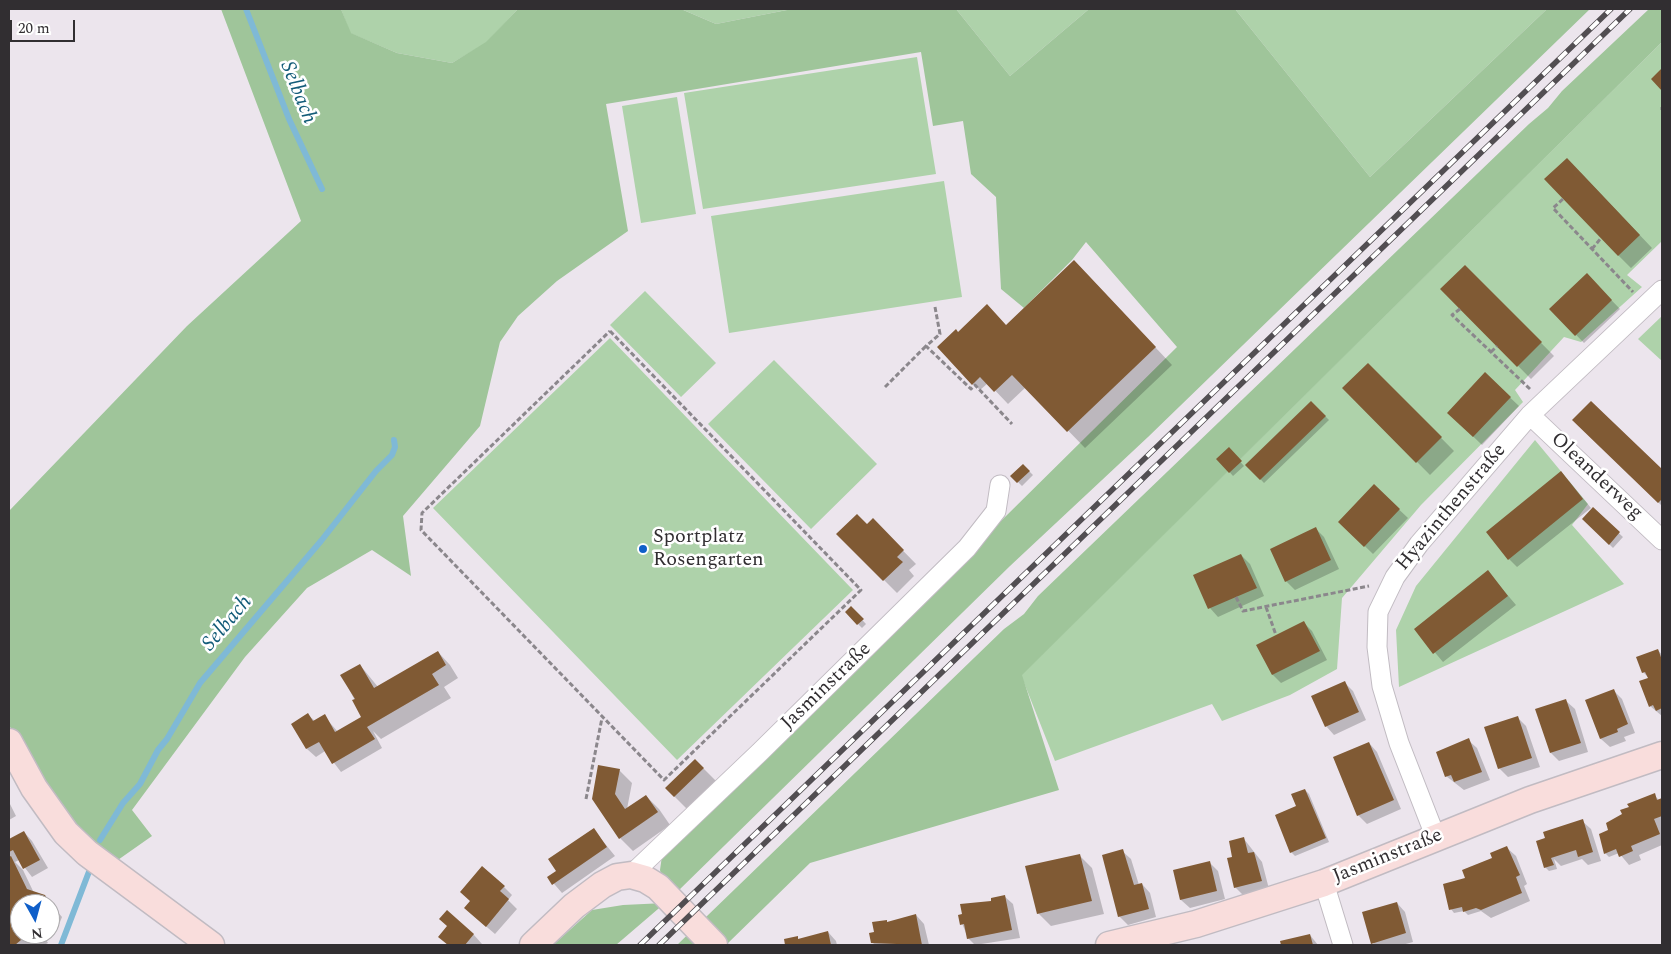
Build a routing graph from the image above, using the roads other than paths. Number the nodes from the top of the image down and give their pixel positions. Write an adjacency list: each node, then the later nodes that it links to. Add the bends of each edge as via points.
1 (1662, 290): 2 (street, Hyazinthenstraße)
2 (1537, 409): 4 (street, Oleanderweg); 7 (street, Hyazinthenstraße, via 1419,544 1393,581 1378,612 1377,647 1382,686 1399,743)
3 (1000, 485): 8 (street, Jasminstraße, via 996,511 967,548)
4 (1662, 540)
5 (9, 742): 10 (street, via 34,788 66,833 87,853)
6 (1662, 755): 7 (street, Jasminstraße, via 1530,800)
7 (1436, 838): 9 (street, Jasminstraße)
8 (631, 875): 11 (street, Jasminstraße, via 617,877 602,885); 12 (street, via 658,888)
9 (1324, 883): 13 (street, Jasminstraße, via 1196,924); 14 (street)
10 (211, 945)
11 (532, 945)
12 (714, 945)
13 (1108, 945)
14 (1343, 945)

